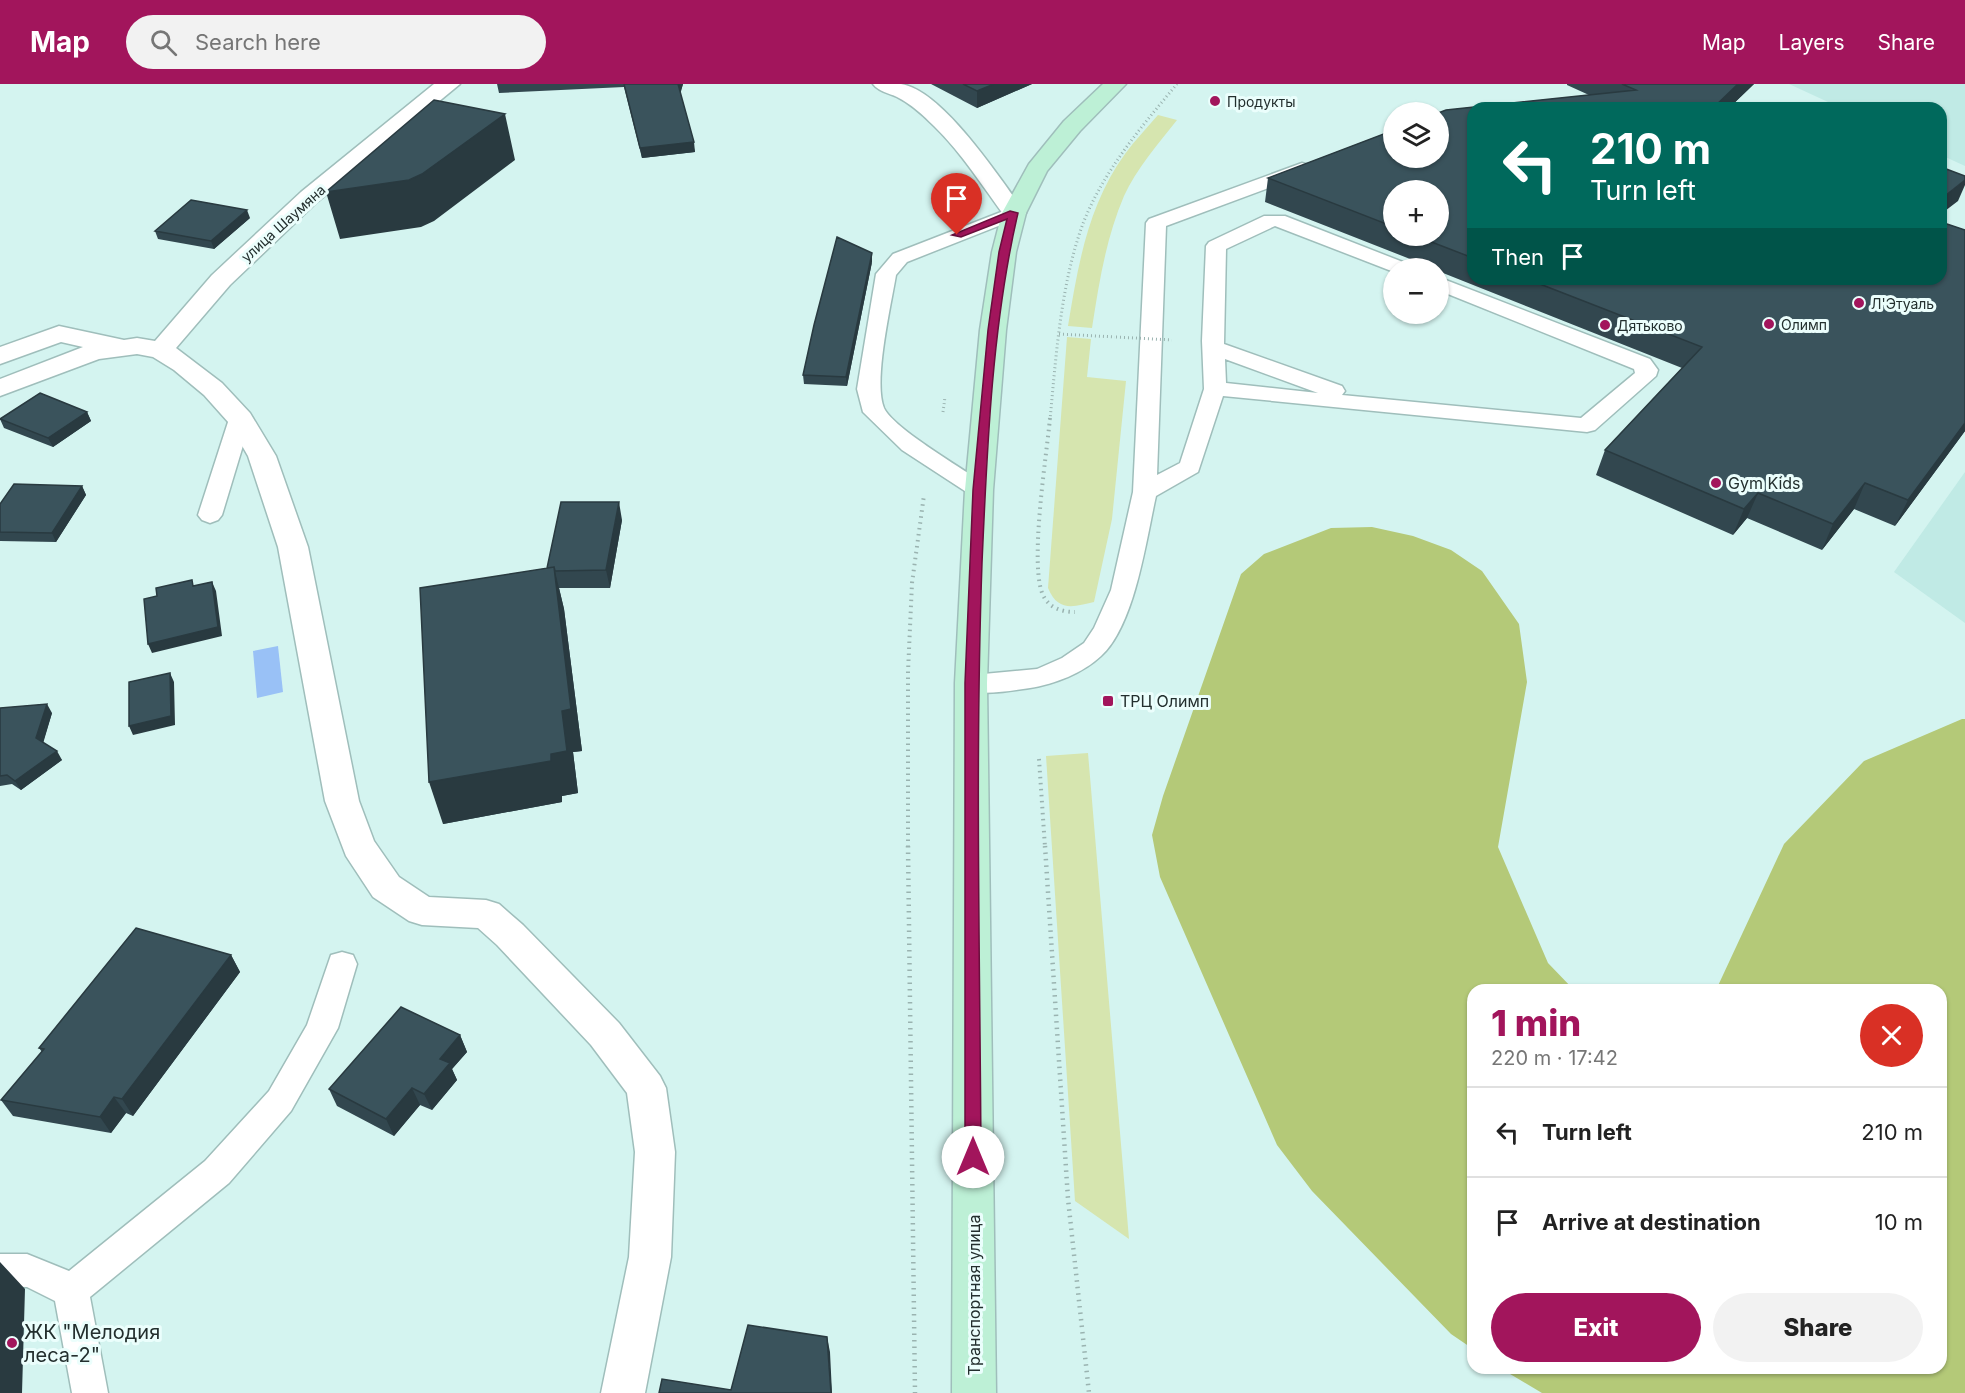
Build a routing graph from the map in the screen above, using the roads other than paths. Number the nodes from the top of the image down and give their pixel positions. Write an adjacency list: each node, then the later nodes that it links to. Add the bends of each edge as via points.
1 (449, 84): 10 (street, улица Шаумяна, via 309,197 221,280)
2 (884, 84): 5 (street, via 922,102 944,123)
3 (1115, 84): 5 (main road, Транспортная улица, via 1072,126 1037,169)
4 (1315, 165): 17 (lane, via 1156,224)
5 (1014, 213): 16 (main road, Транспортная улица, via 993,330); 16 (lane, via 900,258 886,274 868,389 874,412 910,445)
6 (1383, 261): 9 (lane, via 1271,220 1216,246)
7 (1449, 287): 14 (lane, via 1642,364 1647,370 1645,376 1587,424 1562,425)
8 (120, 347): 10 (street); 11 (street, via 59,334); 12 (street, via 74,359)
9 (1214, 348): 13 (lane); 14 (lane)
10 (161, 350): 15 (street, via 213,389)
11 (0, 356)
12 (0, 388)
13 (1215, 389): 14 (lane); 17 (lane, via 1190,468)
14 (1375, 406)
15 (240, 419): 18 (lane); 24 (street, via 262,456 293,547 342,801 358,846 386,887 422,911 486,914 605,1034 646,1088 655,1152 650,1257)
16 (979, 490): 19 (main road, Транспортная улица)
17 (1145, 492): 19 (lane, via 1123,590 1106,631 1093,650 1042,677)
18 (210, 515)
19 (971, 683): 25 (main road, Транспортная улица)
20 (342, 964): 22 (lane, via 322,1028 280,1101 217,1172)
21 (0, 1270): 22 (lane, via 45,1275)
22 (71, 1291): 23 (lane)
23 (90, 1393)
24 (623, 1393)
25 (974, 1393)

